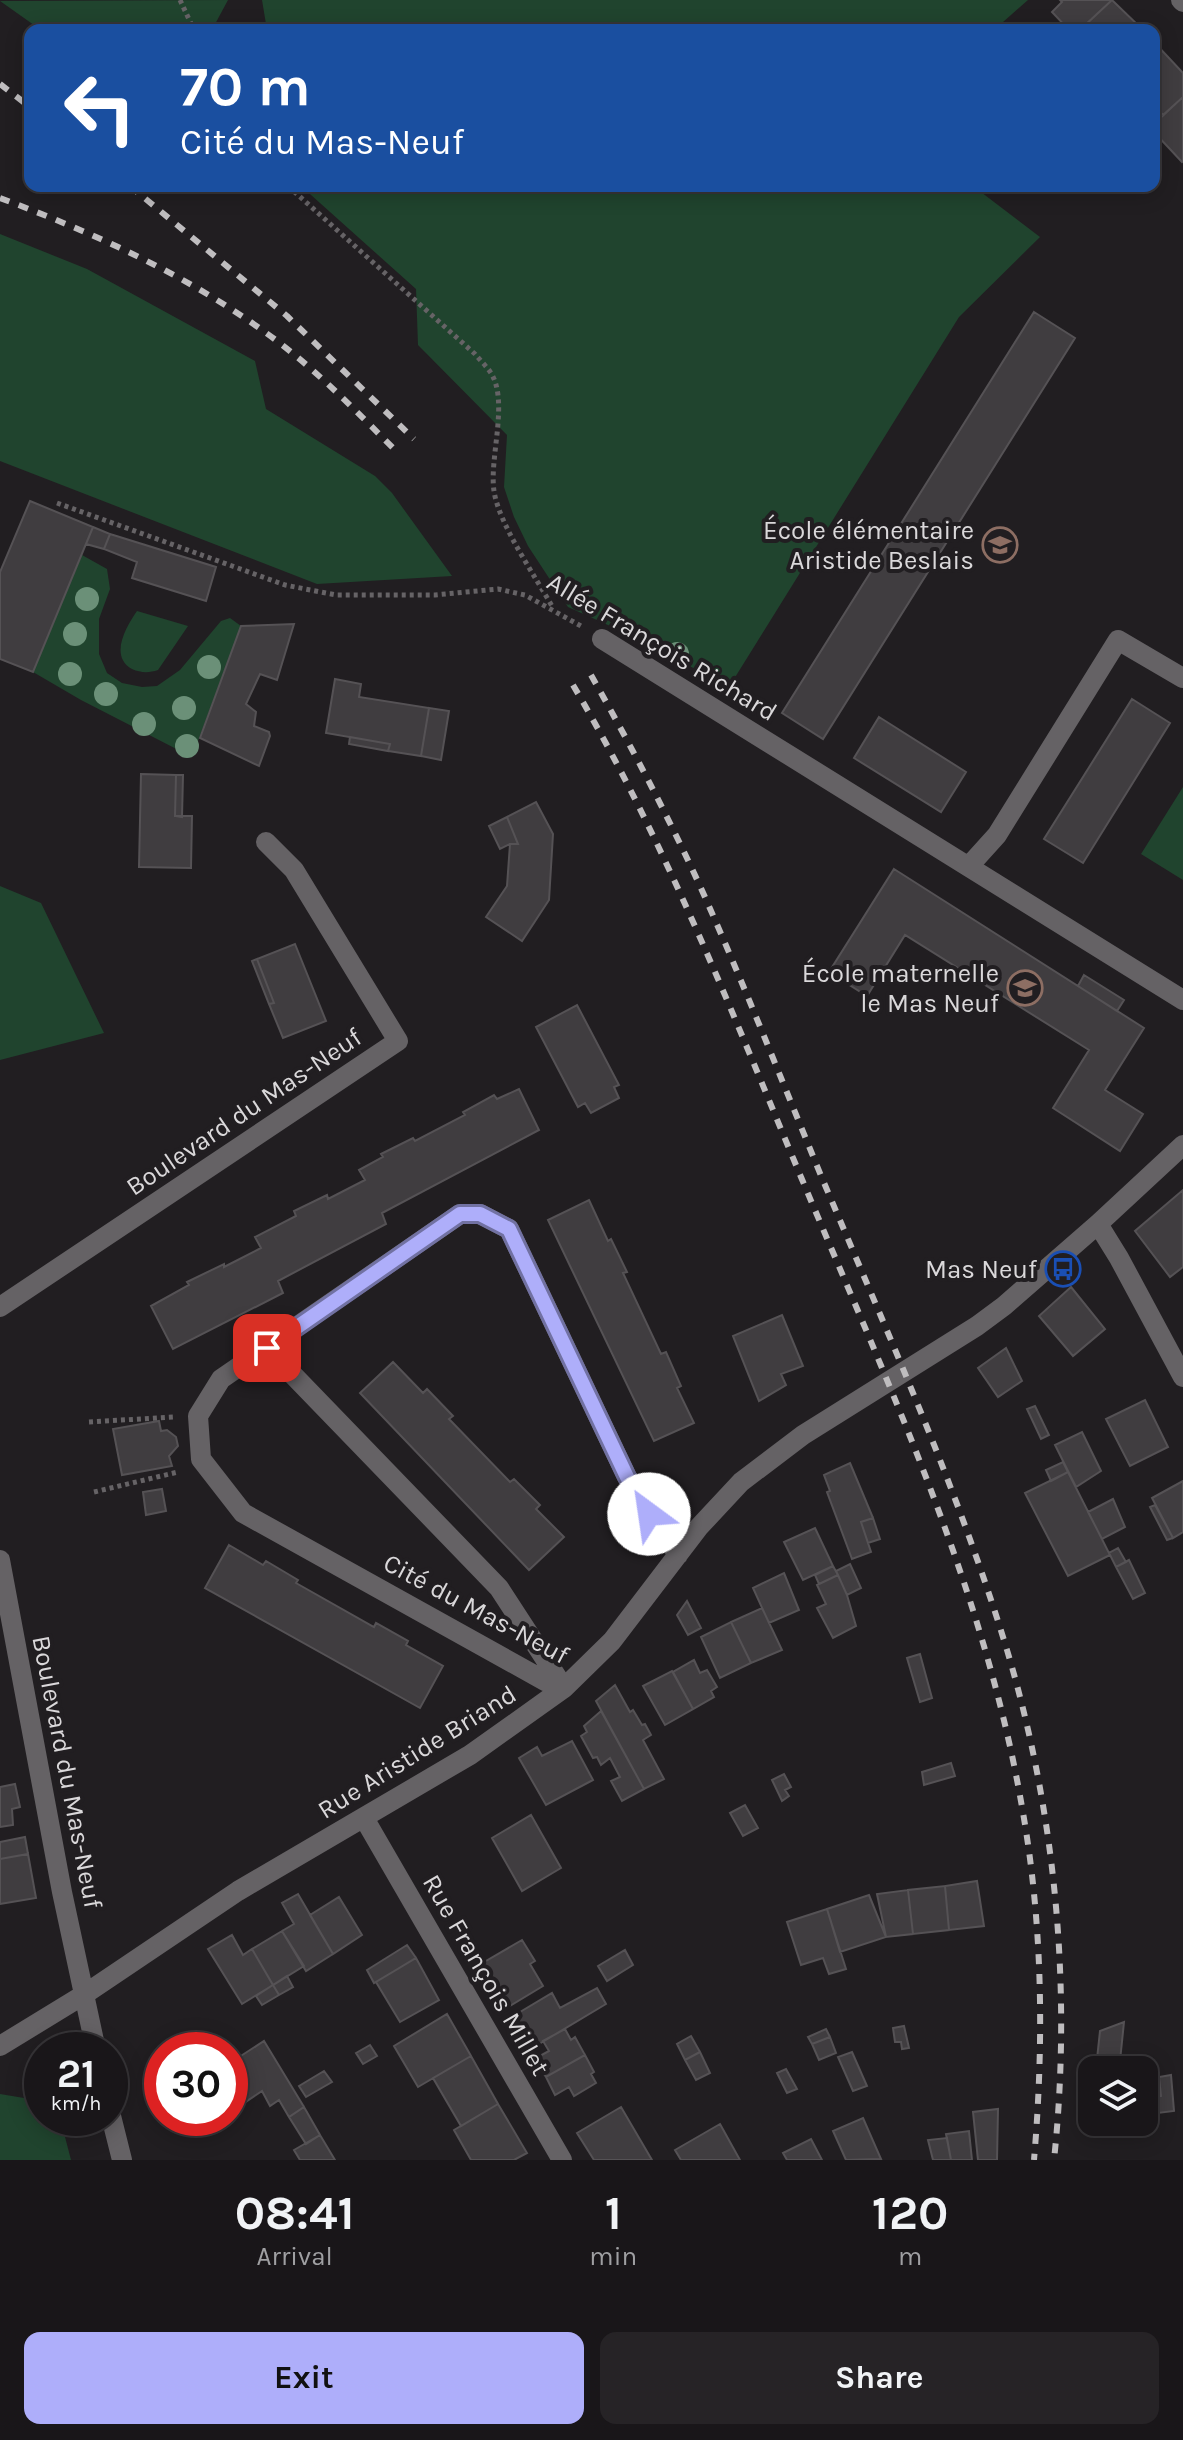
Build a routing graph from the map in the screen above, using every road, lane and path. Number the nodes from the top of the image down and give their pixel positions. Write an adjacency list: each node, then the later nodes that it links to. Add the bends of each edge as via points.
1 (180, 0): 2 (path)
2 (191, 24)
3 (295, 192): 5 (path, via 493,375 499,404 494,493)
4 (57, 503): 5 (path, Allée François Richard, via 285,585 336,595 498,589)
5 (555, 609): 6 (path, Allée François Richard)
6 (602, 639): 9 (street, Allée François Richard)
7 (1183, 678): 9 (street, via 1118,640 997,835)
8 (266, 842): 13 (street, Boulevard du Mas-Neuf, via 294,870 398,1041)
9 (969, 866): 10 (street, Allée François Richard)
10 (1183, 1000)
11 (1183, 1145): 12 (street, Rue Aristide Briand)
12 (1098, 1224): 15 (street); 20 (street, Rue Aristide Briand, via 1004,1306 803,1435 741,1482)
13 (0, 1307)
14 (267, 1348): 16 (street, via 221,1379); 20 (street, via 460,1214 480,1214 509,1229 627,1477); 22 (street, Cité du Mas-Neuf, via 499,1588)
15 (1183, 1377)
16 (198, 1416): 17 (path); 18 (street, Cité du Mas-Neuf, via 201,1459)
17 (89, 1422)
18 (207, 1466): 19 (path); 22 (street, Cité du Mas-Neuf, via 243,1513)
19 (94, 1492)
20 (678, 1555): 22 (street, Rue Aristide Briand, via 612,1641)
21 (0, 1560): 24 (street, Boulevard du Mas-Neuf)
22 (564, 1688): 23 (street, Rue Aristide Briand, via 470,1755)
23 (364, 1818): 24 (street, Rue Aristide Briand, via 238,1891); 29 (street, Rue François Millet)
24 (85, 1994): 25 (street, Boulevard du Mas-Neuf); 26 (street, Rue Aristide Briand)
25 (92, 2032)
26 (0, 2046)
27 (116, 2136): 28 (street)
28 (122, 2160)
29 (562, 2160)

